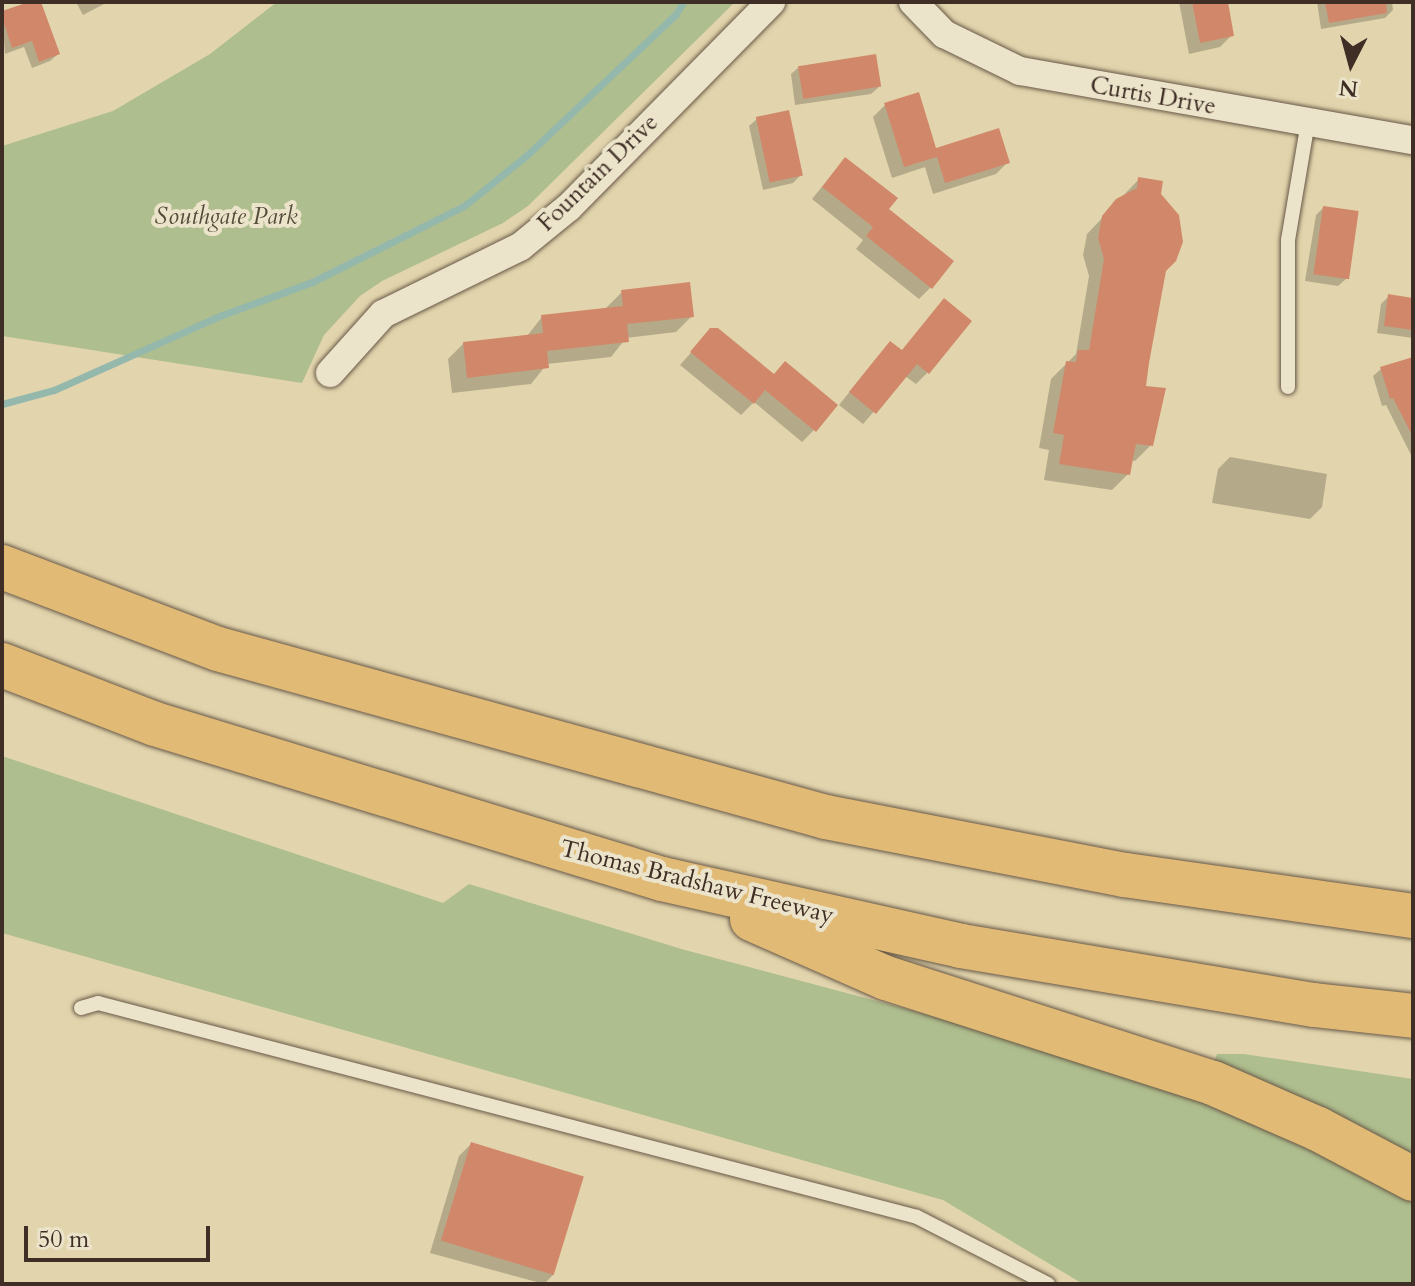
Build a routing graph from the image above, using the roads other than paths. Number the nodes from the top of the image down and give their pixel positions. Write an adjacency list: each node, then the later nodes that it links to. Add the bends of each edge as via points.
1 (771, 2): 5 (street, Fountain Drive, via 569,207 520,247 383,314)
2 (913, 2): 3 (street, Curtis Drive, via 944,34 1020,71)
3 (1308, 122): 4 (street, Curtis Drive); 6 (lane, via 1288,240)
4 (1413, 140)
5 (330, 373)
6 (1288, 387)
7 (2, 567): 10 (highway, via 218,649 826,817 1125,875)
8 (2, 665): 9 (highway, Thomas Bradshaw Freeway, via 155,724)
9 (662, 879): 12 (highway, Thomas Bradshaw Freeway, via 961,946 1314,1005); 13 (highway, via 886,978 1213,1083)
10 (1413, 916)
11 (81, 1008): 14 (lane, via 98,1003 917,1217)
12 (1413, 1016)
13 (1413, 1179)
14 (1048, 1284)

